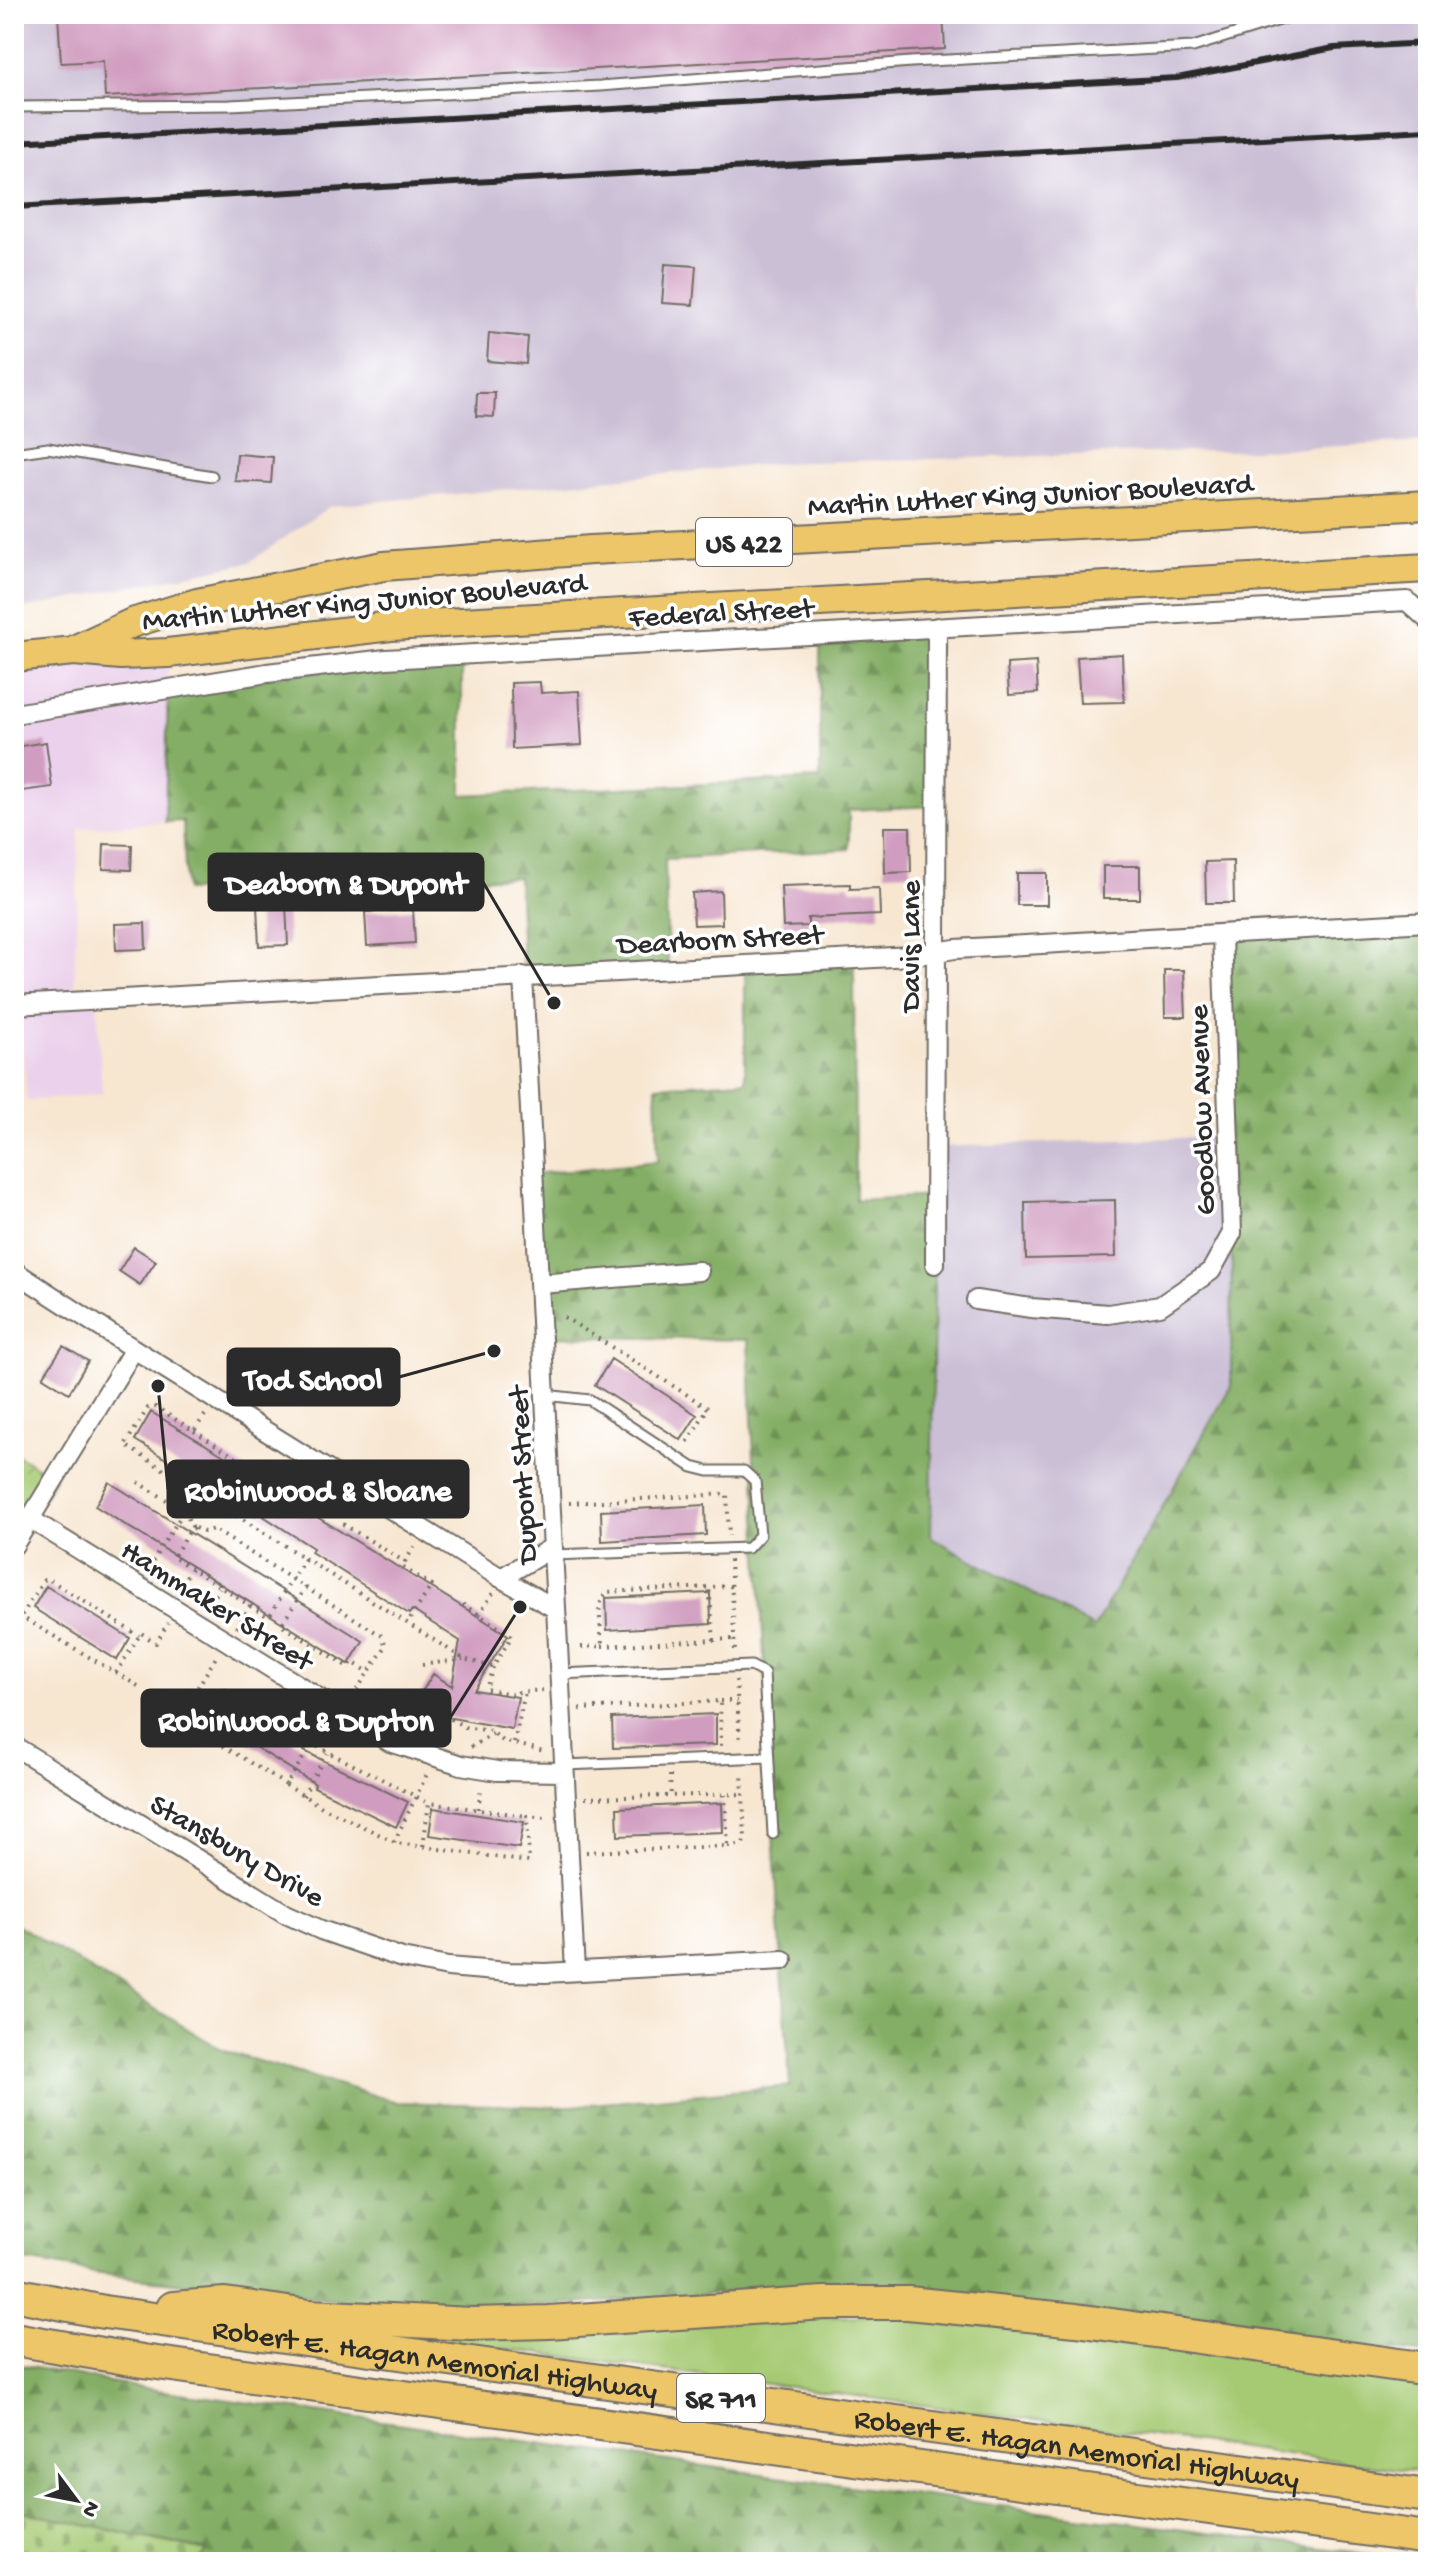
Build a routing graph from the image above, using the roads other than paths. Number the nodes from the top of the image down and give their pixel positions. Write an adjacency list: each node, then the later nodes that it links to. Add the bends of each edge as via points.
1 (1299, 14): 2 (lane, via 1193,47 230,105)
2 (14, 107)
3 (14, 453): 4 (lane, via 48,448)
4 (212, 476)
5 (1428, 505): 9 (main road, Martin Luther King Junior Boulevard / US 422, via 384,566 197,603 132,623)
6 (1428, 568): 9 (main road, Martin Luther King Junior Boulevard / US 422, via 391,626 168,653)
7 (1428, 620): 8 (street, Federal Street, via 1407,601)
8 (937, 627): 11 (street, Federal Street, via 386,659); 14 (street, Davis Lane)
9 (74, 651): 10 (main road, Martin Luther King Junior Boulevard / US 422)
10 (18, 654)
11 (14, 714)
12 (1428, 922): 13 (street, Dearborn Street)
13 (1222, 934): 14 (street, Dearborn Street); 21 (street, Goodlow Avenue, via 1232,1233 1211,1271 1160,1306 1108,1314)
14 (936, 952): 15 (street, Dearborn Street); 17 (street, Davis Lane)
15 (523, 976): 16 (street, Dearborn Street); 20 (street, Dupont Street)
16 (14, 1005)
17 (935, 1264)
18 (14, 1271): 22 (street)
19 (699, 1271): 20 (street)
20 (540, 1284): 23 (street, Dupont Street)
21 (976, 1300)
22 (134, 1349): 24 (street); 27 (street)
23 (545, 1395): 26 (street, Dupont Street); 26 (lane, via 590,1400 692,1467 744,1471 755,1481 760,1535 748,1548)
24 (30, 1519): 25 (street); 32 (street, Hammaker Street, via 390,1742 497,1771)
25 (14, 1545)
26 (553, 1551): 27 (street); 28 (street, Dupont Street)
27 (501, 1578): 28 (street)
28 (556, 1609): 29 (street, Dupont Street)
29 (559, 1674): 31 (lane, via 751,1666 764,1673); 32 (street, Dupont Street)
30 (14, 1746): 35 (street, Stansbury Drive, via 250,1893 321,1930 448,1967)
31 (768, 1757): 32 (lane); 33 (lane)
32 (564, 1769): 35 (street, Dupont Street)
33 (773, 1834)
34 (783, 1960): 35 (street, Stansbury Drive)
35 (575, 1971)
36 (14, 2294): 37 (highway, Robert E. Hagan Memorial Highway / SR 711)
37 (104, 2312): 39 (highway, via 225,2304 309,2316 472,2324 824,2303 908,2303 1076,2320); 40 (highway, Robert E. Hagan Memorial Highway / SR 711)
38 (14, 2339): 41 (highway, Robert E. Hagan Memorial Highway / SR 711, via 158,2364)
39 (1428, 2369)
40 (1428, 2496)
41 (1428, 2538)

